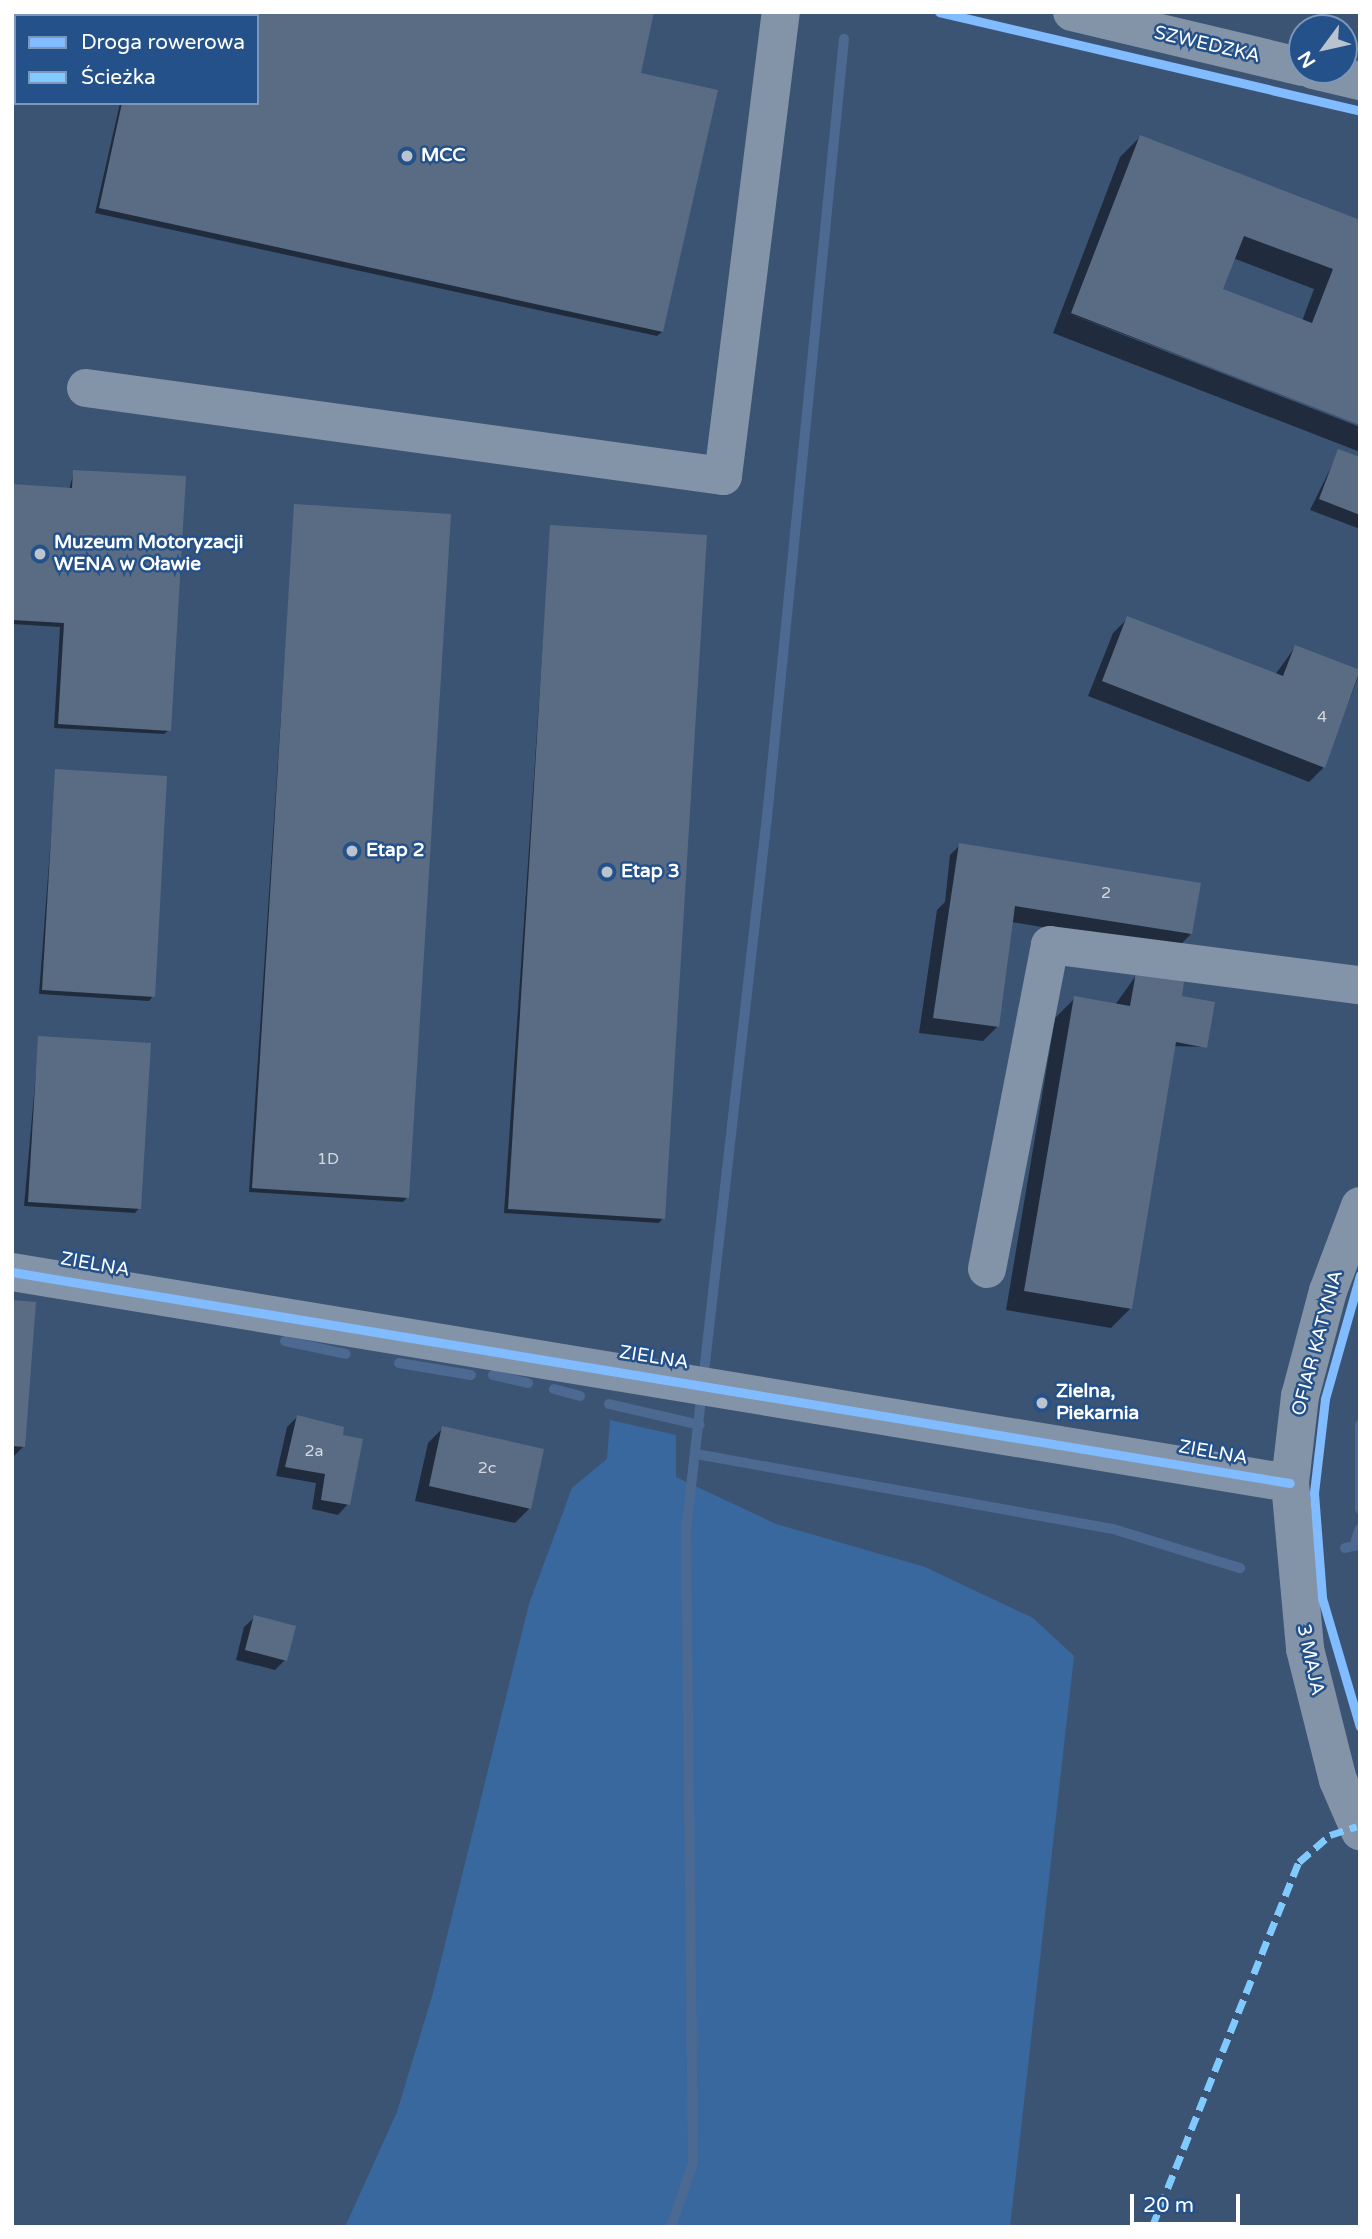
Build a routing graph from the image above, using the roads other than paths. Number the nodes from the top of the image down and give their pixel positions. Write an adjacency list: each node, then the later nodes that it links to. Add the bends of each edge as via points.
1 (781, 12): 4 (street, via 723,476)
2 (1072, 12): 3 (street, SZWEDZKA)
3 (1288, 64)
4 (86, 388)
5 (1360, 985): 7 (street, via 1050,945)
6 (1360, 1206): 9 (street, OFIAR KATYNIA, via 1328,1291 1300,1396)
7 (987, 1269)
8 (12, 1272): 9 (street, ZIELNA)
9 (1290, 1483): 10 (street, 3 MAJA, via 1305,1649 1338,1780)
10 (1360, 1831)

